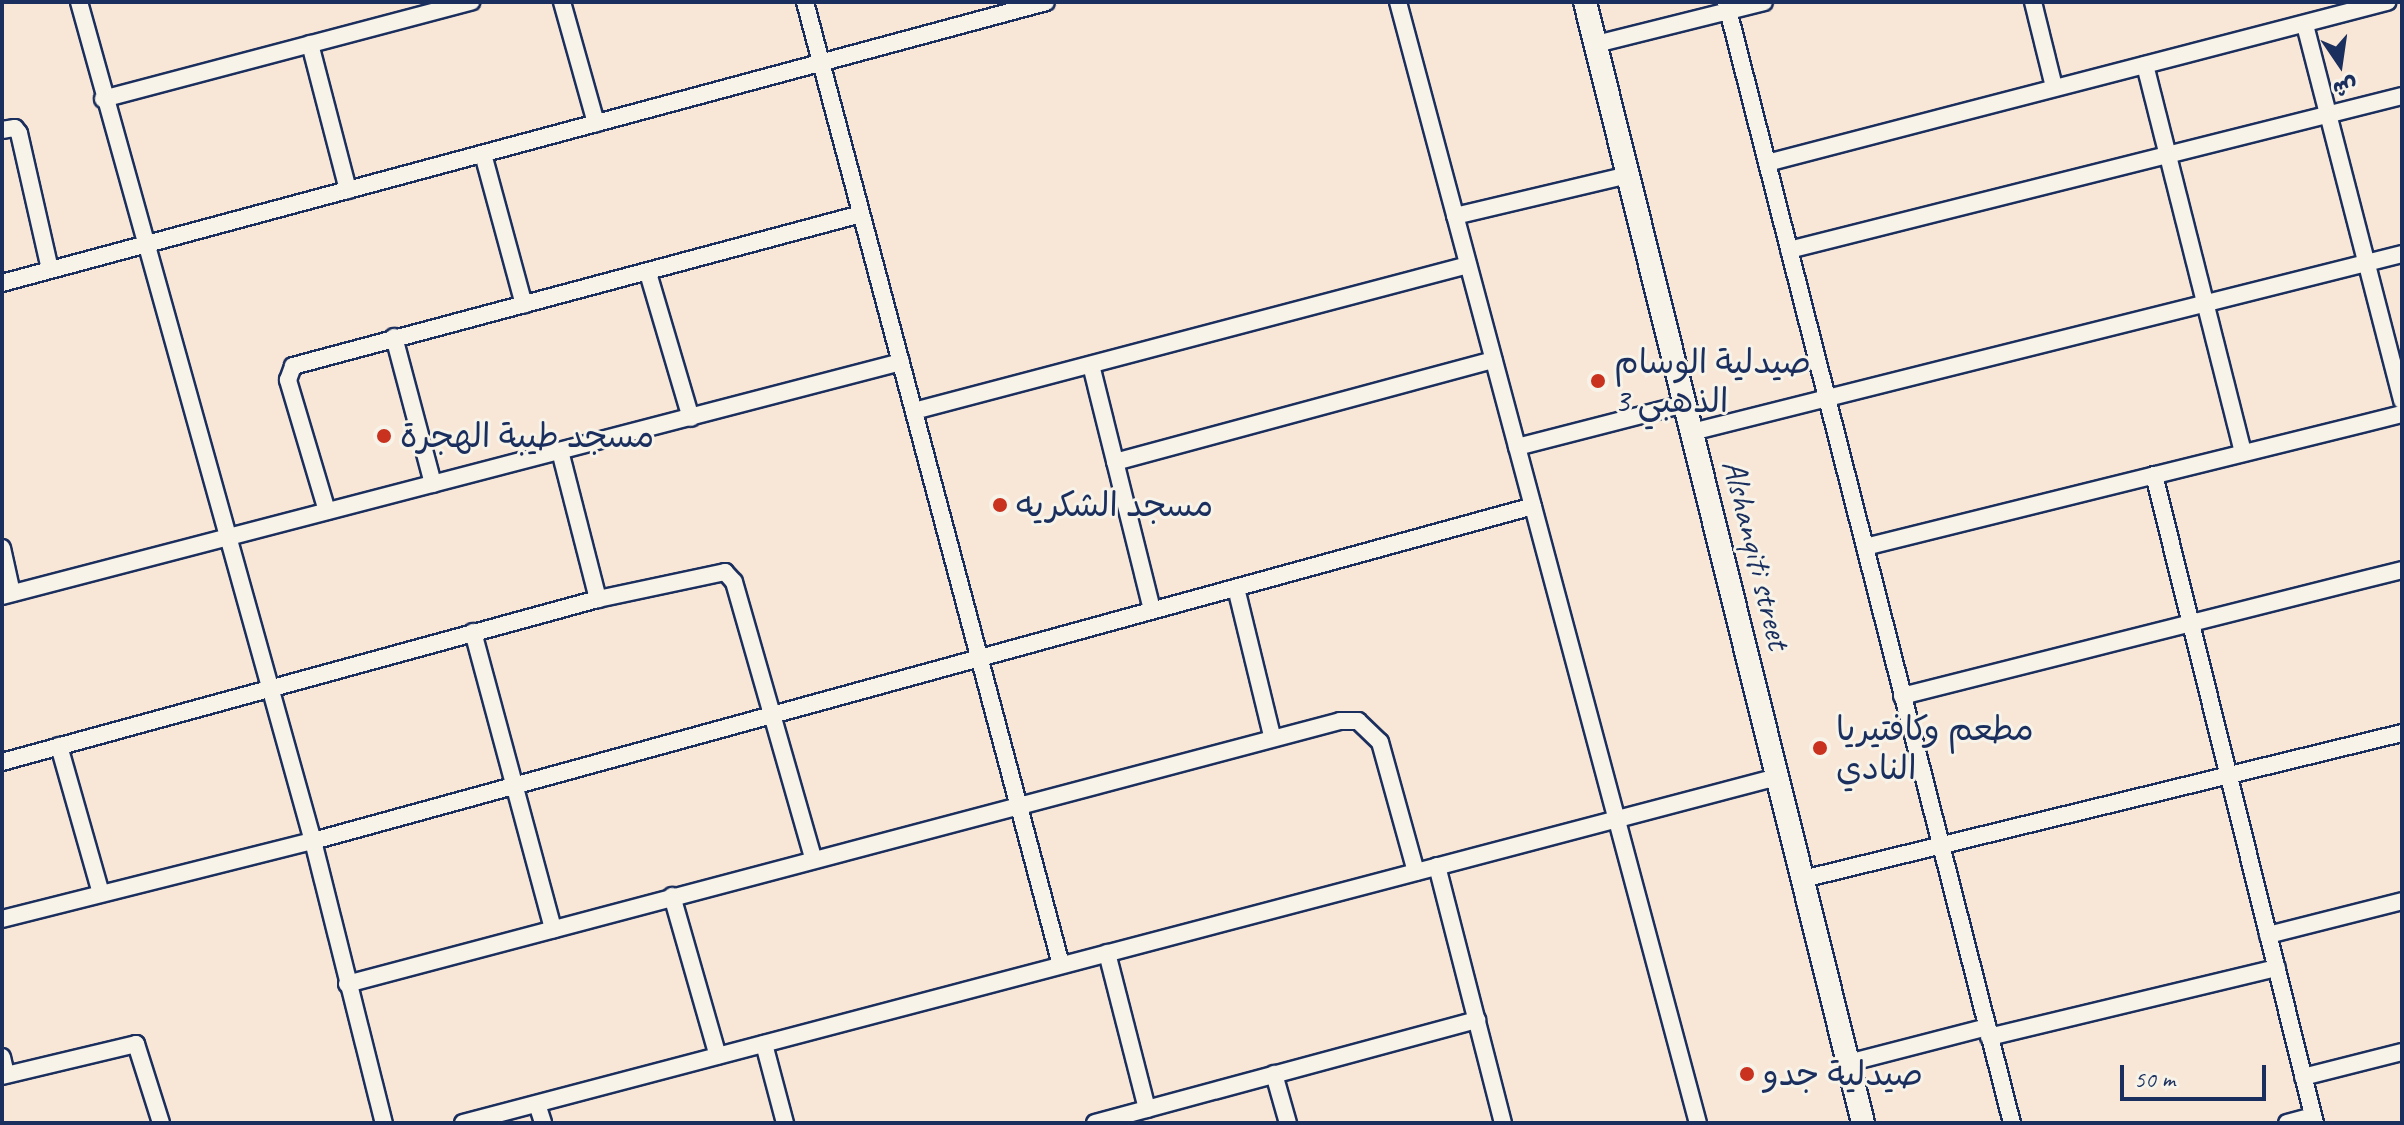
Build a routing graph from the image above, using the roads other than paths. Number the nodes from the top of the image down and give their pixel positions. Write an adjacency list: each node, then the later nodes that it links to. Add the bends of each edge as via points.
1 (79, 2): 20 (street)
2 (471, 2): 11 (street)
3 (562, 2): 22 (street)
4 (805, 2): 16 (street)
5 (1046, 2): 16 (street)
6 (1398, 2): 30 (street)
7 (1585, 2): 15 (street, Alshanqiti street)
8 (1764, 2): 12 (street)
9 (2033, 2): 18 (street)
10 (2387, 2): 13 (street)
11 (437, 6): 14 (street)
12 (1727, 6): 15 (street); 26 (street)
13 (2305, 25): 17 (street); 21 (street)
14 (310, 44): 20 (street); 28 (street)
15 (1596, 44): 27 (street, Alshanqiti street)
16 (821, 63): 22 (street); 29 (street)
17 (2145, 65): 18 (street); 25 (street)
18 (2054, 87): 26 (street)
19 (2402, 96): 21 (street)
20 (103, 99): 31 (street)
21 (2328, 115): 25 (street); 34 (street)
22 (596, 123): 24 (street)
23 (2, 130): 36 (street, via 15,128 19,133)
24 (483, 154): 28 (street); 40 (street)
25 (2168, 154): 32 (street); 39 (street)
26 (1767, 163): 32 (street)
27 (1628, 175): 30 (street); 47 (street, Alshanqiti street)
28 (348, 190): 31 (street)
29 (861, 214): 37 (street); 43 (street)
30 (1455, 216): 35 (street)
31 (146, 244): 36 (street); 60 (street)
32 (1789, 250): 45 (street)
33 (2402, 254): 34 (street)
34 (2366, 264): 39 (street); 46 (street)
35 (1468, 265): 42 (street); 44 (street)
36 (50, 270): 38 (street)
37 (648, 273): 40 (street); 50 (street)
38 (2, 283)
39 (2205, 303): 45 (street); 54 (street)
40 (524, 305): 41 (street)
41 (394, 337): 57 (street); 59 (street, via 299,363 288,373)
42 (1494, 360): 52 (street); 55 (street)
43 (901, 362): 48 (street); 50 (street)
44 (1091, 365): 48 (street); 55 (street)
45 (1827, 398): 51 (street); 61 (street)
46 (2402, 401)
47 (1685, 404): 51 (street, Alshanqiti street); 52 (street)
48 (914, 411): 70 (street)
49 (2402, 414): 54 (street)
50 (691, 418): 53 (street)
51 (1692, 432): 79 (street, Alshanqiti street)
52 (1517, 447): 58 (street)
53 (560, 451): 57 (street); 66 (street)
54 (2243, 453): 56 (street)
55 (1115, 462): 67 (street)
56 (2154, 475): 61 (street); 68 (street)
57 (433, 484): 59 (street)
58 (1533, 506): 64 (street); 82 (street)
59 (327, 511): 60 (street)
60 (225, 538): 65 (street); 71 (street)
61 (1865, 547): 72 (street)
62 (2, 548): 65 (street)
63 (2402, 570): 68 (street)
64 (1236, 588): 67 (street); 75 (street)
65 (7, 595)
66 (598, 599): 69 (street); 73 (street, via 725,572 734,582)
67 (1152, 609): 70 (street)
68 (2191, 623): 72 (street); 78 (street)
69 (473, 632): 71 (street); 80 (street)
70 (979, 656): 73 (street); 81 (street)
71 (271, 688): 76 (street); 83 (street)
72 (1902, 696): 84 (street)
73 (771, 712): 80 (street); 85 (street)
74 (2402, 733): 78 (street)
75 (1272, 736): 81 (street); 87 (street, via 1340,721 1358,721 1370,729 1380,742)
76 (59, 746): 77 (street); 89 (street)
77 (2, 762)
78 (2229, 776): 84 (street); 94 (street)
79 (1777, 777): 82 (street); 88 (street, Alshanqiti street)
80 (512, 782): 83 (street); 93 (street)
81 (1018, 802): 85 (street); 96 (street)
82 (1616, 819): 86 (street); 112 (street)
83 (313, 841): 89 (street); 98 (street)
84 (1941, 847): 88 (street); 100 (street)
85 (813, 858): 90 (street)
86 (1437, 866): 87 (street); 99 (street)
87 (1416, 872): 95 (street)
88 (1803, 879): 105 (street, Alshanqiti street)
89 (101, 893): 92 (street)
90 (672, 896): 93 (street); 103 (street)
91 (2402, 901): 94 (street)
92 (2, 919)
93 (553, 929): 98 (street)
94 (2268, 935): 97 (street)
95 (1107, 953): 96 (street); 110 (street)
96 (1061, 965): 101 (street)
97 (2277, 968): 100 (street); 108 (street)
98 (347, 984): 114 (street)
99 (1477, 1020): 106 (street); 120 (street)
100 (1988, 1032): 105 (street); 122 (street)
101 (764, 1044): 103 (street); 117 (street)
102 (2402, 1052): 108 (street)
103 (718, 1056): 109 (street)
104 (2, 1057): 107 (street)
105 (1848, 1063): 121 (street, Alshanqiti street)
106 (1274, 1074): 110 (street); 119 (street)
107 (4, 1075): 113 (street, via 136,1044)
108 (2303, 1077): 111 (street)
109 (537, 1104): 115 (street); 116 (street)
110 (1147, 1109): 118 (street)
111 (2314, 1120): 123 (street)
112 (1695, 1122)
113 (161, 1123)
114 (384, 1123)
115 (463, 1123)
116 (543, 1123)
117 (785, 1123)
118 (1095, 1123)
119 (1288, 1123)
120 (1503, 1123)
121 (1863, 1123)
122 (2012, 1123)
123 (2287, 1123)

